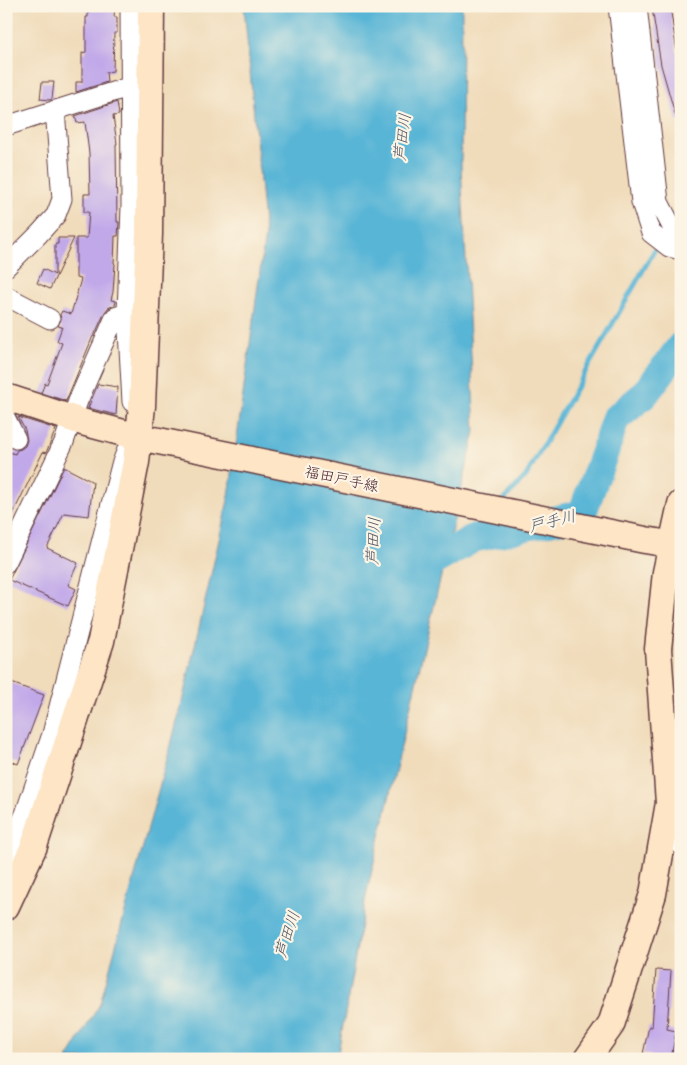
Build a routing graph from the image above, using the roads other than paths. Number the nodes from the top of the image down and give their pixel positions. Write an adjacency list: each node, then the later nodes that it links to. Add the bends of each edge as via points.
1 (130, 6): 5 (street)
2 (151, 6): 17 (street)
3 (618, 6): 9 (street, via 641,202 651,233 669,247)
4 (637, 6): 8 (street, via 659,202 673,230)
5 (130, 88): 6 (street); 12 (street, via 131,206)
6 (55, 110): 7 (street); 10 (street, via 62,199 56,215)
7 (6, 126)
8 (681, 232)
9 (681, 250)
10 (6, 266)
11 (6, 296): 13 (street)
12 (127, 313): 16 (street, via 115,317); 17 (street, via 130,390 133,411)
13 (50, 319)
14 (6, 397): 16 (street, 福田戸手線)
15 (6, 419): 18 (street)
16 (72, 419): 17 (street, 福田戸手線); 21 (street)
17 (143, 437): 20 (street, 福田戸手線); 24 (street, via 128,447 121,465 52,734 25,814); 25 (street, via 101,640 34,846)
18 (16, 439)
19 (681, 504): 20 (street)
20 (676, 545): 22 (street, via 666,572 658,649)
21 (6, 563)
22 (669, 803): 23 (street); 26 (street, via 653,894 611,1025)
23 (681, 846)
24 (6, 856)
25 (6, 906)
26 (586, 1059)

